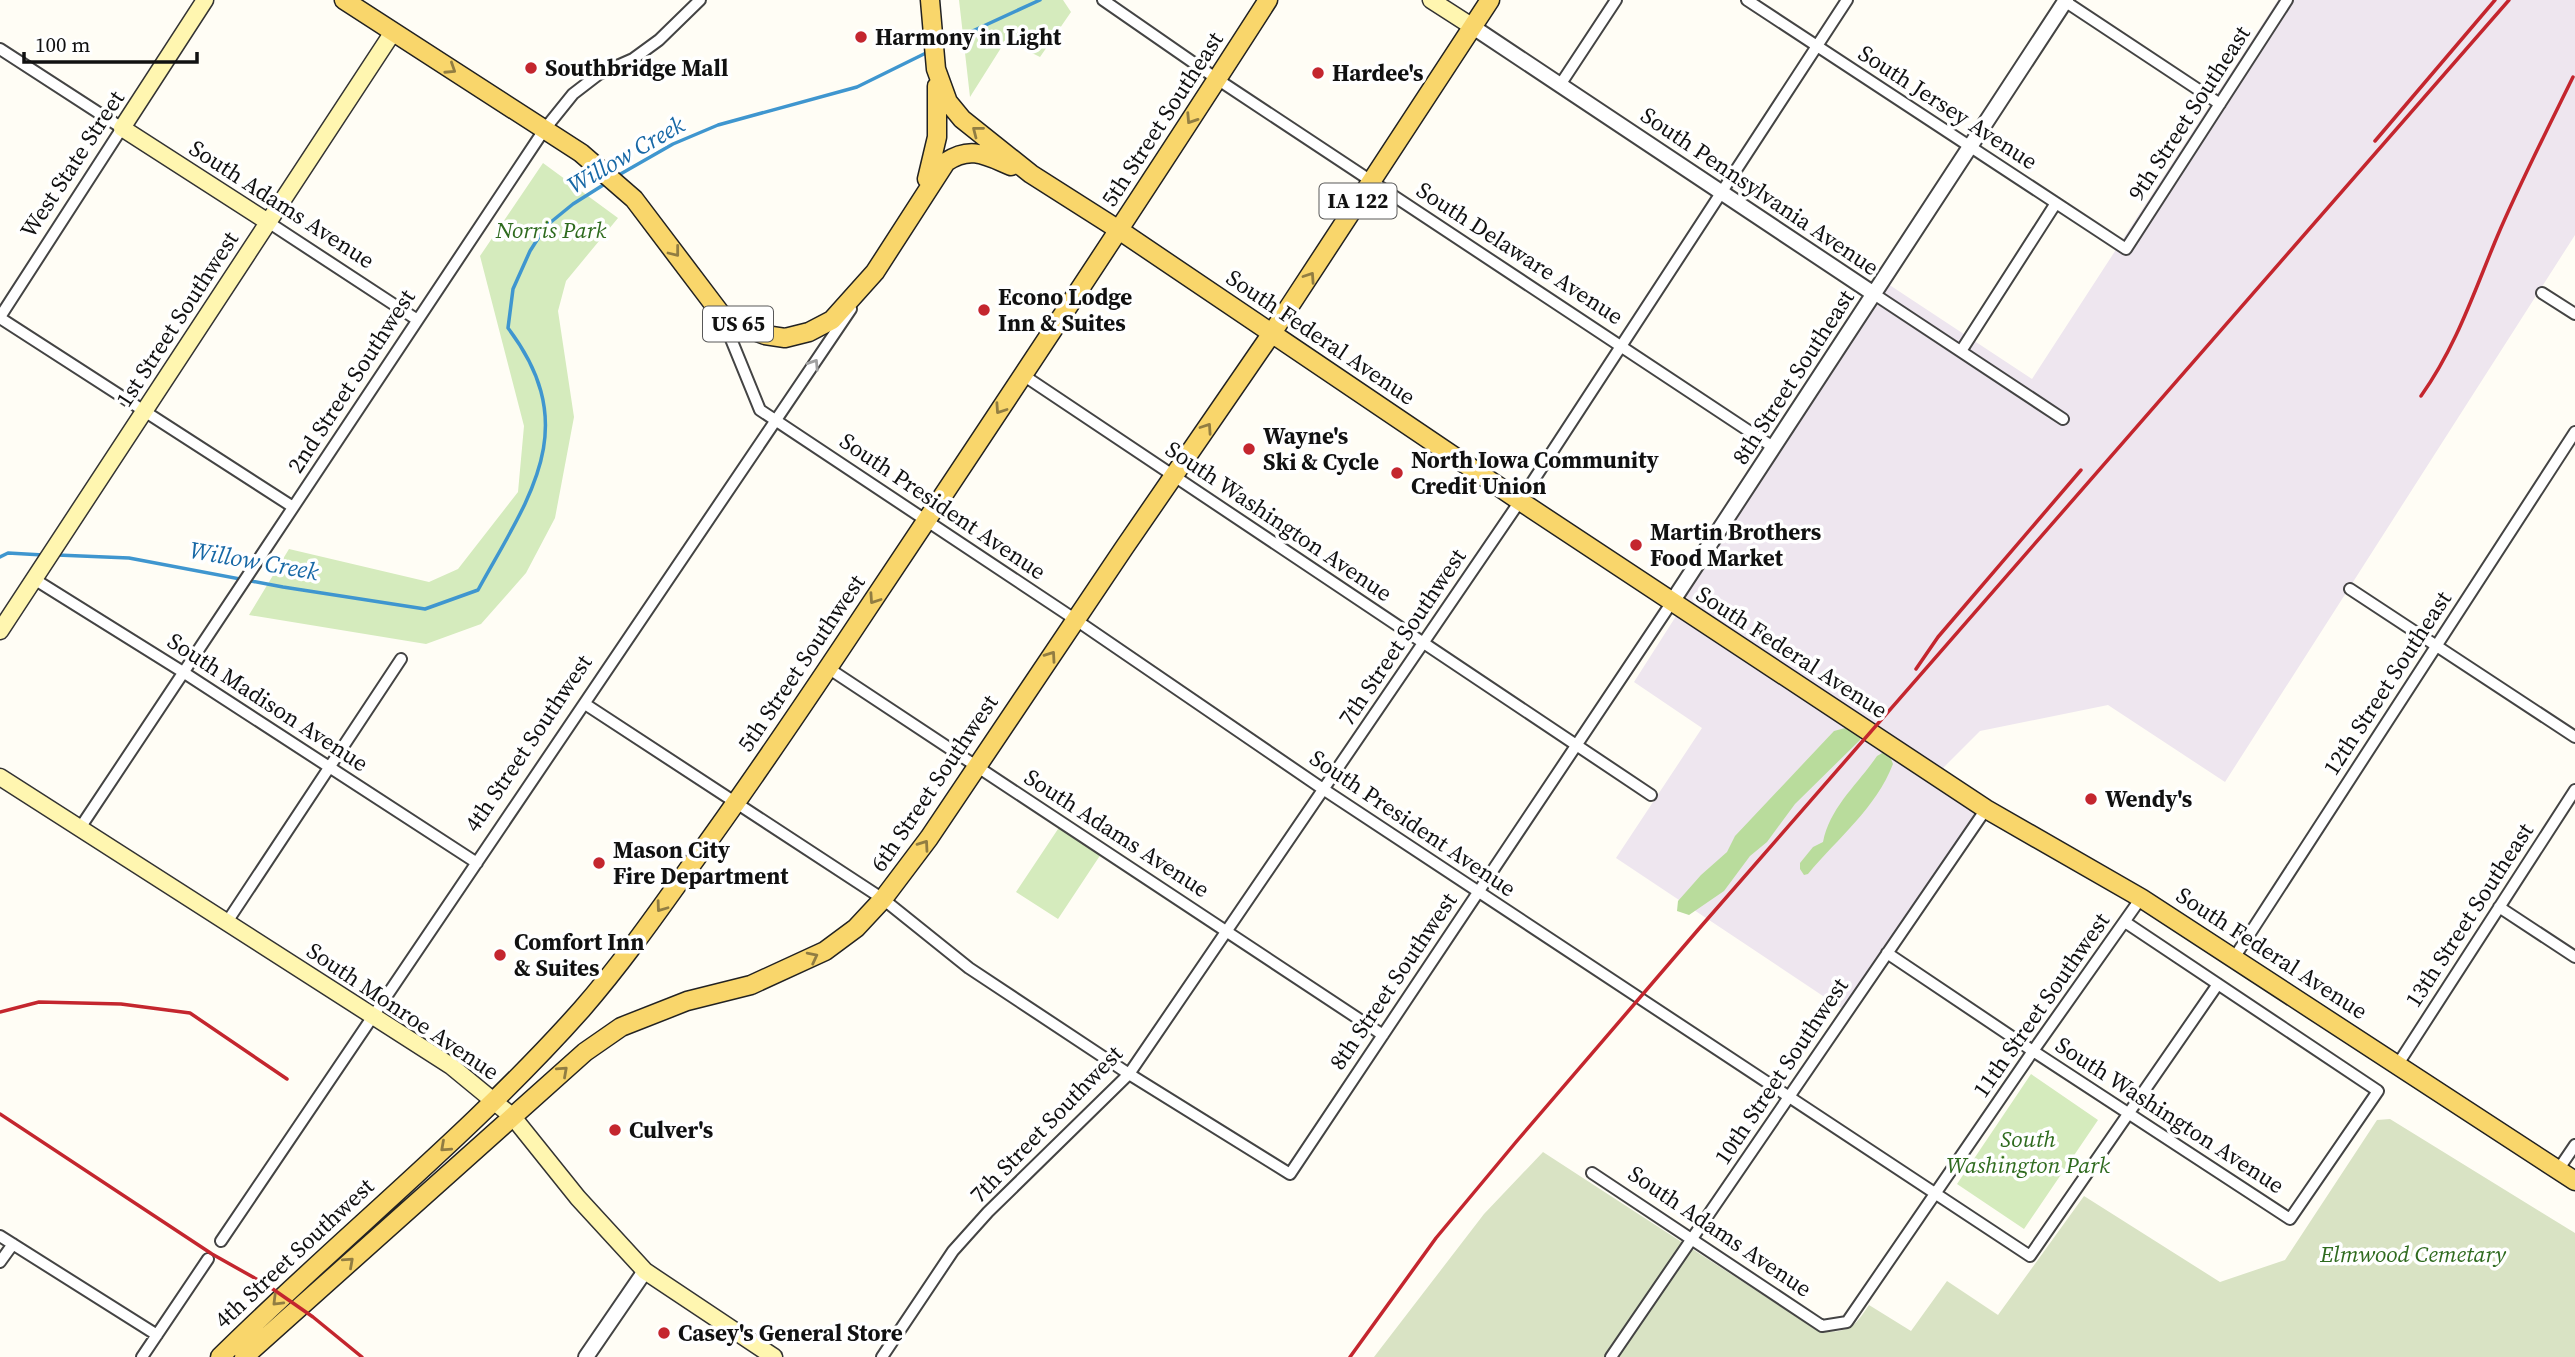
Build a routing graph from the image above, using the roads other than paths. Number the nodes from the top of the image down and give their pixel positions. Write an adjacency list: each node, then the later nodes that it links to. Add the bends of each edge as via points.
1 (205, 0): 22 (main road, West State Street)
2 (344, 0): 15 (main road, US 65)
3 (700, 0): 23 (street, 2nd Street Southwest, via 642,52 599,74 573,94)
4 (930, 0): 18 (main road, South Federal Avenue / US 65)
5 (1103, 0): 19 (street, South Delaware Avenue)
6 (1268, 0): 19 (main road, 5th Street Southeast)
7 (1431, 0): 14 (main road, South Pennsylvania Avenue)
8 (1490, 0): 14 (main road, IA 122)
9 (1616, 0): 20 (street)
10 (1747, 0): 16 (street, South Jersey Avenue)
11 (1847, 0): 16 (street, 7th Street Southwest)
12 (2065, 0): 21 (street); 24 (street, 8th Street Southeast)
13 (2287, 0): 21 (street, 9th Street Southeast)
14 (1473, 27): 20 (street, South Pennsylvania Avenue); 26 (main road, IA 122)
15 (393, 32): 23 (main road, US 65, one-way to 23); 30 (main road, 1st Street Southwest)
16 (1817, 46): 24 (street, South Jersey Avenue); 27 (street, 7th Street Southwest)
17 (0, 49): 22 (street)
18 (936, 69): 25 (main road, South Federal Avenue / US 65, one-way to 18, via 962,120 948,102); 28 (main road, via 937,136)
19 (1217, 79): 26 (street, South Delaware Avenue); 31 (main road, 5th Street Southeast, one-way to 31)
20 (1560, 85): 27 (street, South Pennsylvania Avenue)
21 (2221, 104): 32 (street, 9th Street Southeast)
22 (122, 128): 30 (main road, South Adams Avenue); 38 (street, West State Street)
23 (544, 130): 36 (main road, US 65, one-way to 36, via 581,153 634,199); 39 (street, 2nd Street Southwest)
24 (1970, 147): 29 (street, South Jersey Avenue); 35 (street, 8th Street Southeast)
25 (1031, 174): 28 (main road, US 65, via 979,152 955,156 940,169); 31 (main road, South Federal Avenue / US 65)
26 (1372, 181): 40 (main road, IA 122, one-way to 26); 41 (street, South Delaware Avenue)
27 (1721, 193): 35 (street, South Pennsylvania Avenue); 41 (street, 7th Street Southwest)
28 (921, 200): 33 (main road, US 65)
29 (2056, 203): 32 (street, South Jersey Avenue); 42 (street)
30 (268, 222): 39 (street, South Adams Avenue); 44 (main road, 1st Street Southwest)
31 (1119, 230): 40 (main road, South Federal Avenue); 43 (main road, 5th Street Southwest)
32 (2126, 249)
33 (875, 272): 36 (main road, US 65, via 832,320 809,332 785,338 765,335); 46 (street, 4th Street Southwest, one-way to 33)
34 (2542, 293): 37 (street)
35 (1874, 294): 42 (street, South Pennsylvania Avenue); 48 (street, 8th Street Southeast)
36 (721, 314): 46 (street, via 760,410)
37 (2575, 314)
38 (0, 318): 44 (street)
39 (416, 319): 51 (street, 2nd Street Southwest)
40 (1272, 334): 49 (main road, 6th Street Southwest, one-way to 40); 50 (main road, South Federal Avenue)
41 (1622, 346): 48 (street, South Delaware Avenue); 50 (street, 7th Street Southwest)
42 (1961, 351): 45 (street, South Pennsylvania Avenue)
43 (1023, 375): 49 (street, South Washington Avenue); 52 (main road, 5th Street Southwest, one-way to 52)
44 (144, 411): 51 (street); 53 (main road, 1st Street Southwest)
45 (2063, 419)
46 (777, 421): 52 (street, South President Avenue); 63 (street, 4th Street Southwest)
47 (2575, 432): 59 (street, 12th Street Southeast)
48 (1773, 447): 55 (street, 8th Street Southeast)
49 (1175, 475): 56 (main road, 6th Street Southwest); 58 (street, South Washington Avenue)
50 (1520, 501): 55 (main road, South Federal Avenue); 58 (street, 7th Street Southwest)
51 (293, 507): 62 (street, 2nd Street Southwest)
52 (927, 520): 56 (street, South President Avenue); 61 (main road, 5th Street Southwest, one-way to 61)
53 (35, 578): 57 (main road, 1st Street Southwest); 62 (street, South Madison Avenue)
54 (2350, 589): 59 (street)
55 (1672, 602): 65 (street, 8th Street Southwest); 73 (main road, South Federal Avenue)
56 (1076, 620): 67 (main road, 6th Street Southwest, one-way to 56); 69 (street, South President Avenue)
57 (0, 631)
58 (1424, 644): 65 (street, South Washington Avenue); 69 (street, 7th Street Southwest)
59 (2436, 646): 64 (street); 85 (street, 12th Street Southeast)
60 (401, 659): 66 (street)
61 (828, 668): 67 (street, South Adams Avenue); 72 (main road, 5th Street Southwest)
62 (184, 672): 66 (street, South Madison Avenue); 74 (street, 2nd Street Southwest)
63 (585, 704): 72 (street); 75 (street, 4th Street Southwest)
64 (2575, 737)
65 (1577, 745): 71 (street, South Washington Avenue); 76 (street, 8th Street Southwest)
66 (330, 767): 75 (street, South Madison Avenue); 80 (street)
67 (975, 767): 78 (main road, 6th Street Southwest, one-way to 67); 82 (street, South Adams Avenue)
68 (0, 776): 74 (main road, South Monroe Avenue)
69 (1323, 789): 76 (street, South President Avenue); 82 (street, 7th Street Southwest)
70 (2575, 790): 79 (street, 13th Street Southeast)
71 (1651, 795)
72 (737, 802): 78 (street); 93 (main road, 5th Street Southwest, one-way to 93, via 621,962)
73 (1986, 810): 77 (main road, South Federal Avenue); 83 (street, 10th Street Southwest)
74 (80, 828): 80 (main road, South Monroe Avenue)
75 (477, 863): 87 (street, 4th Street Southwest)
76 (1478, 892): 88 (street, 8th Street Southwest); 92 (street, South President Avenue)
77 (2141, 898): 81 (street, 11th Street Southwest); 85 (main road, South Federal Avenue)
78 (883, 899): 91 (street, via 969,968); 95 (main road, 6th Street Southwest, one-way to 78, via 585,1052 621,1027 791,968 856,928)
79 (2499, 907): 84 (street); 90 (street, 13th Street Southeast)
80 (227, 922): 87 (main road, South Monroe Avenue)
81 (2125, 922): 86 (street); 89 (street, 11th Street Southwest)
82 (1227, 932): 88 (street, South Adams Avenue); 91 (street, 7th Street Southwest)
83 (1888, 953): 89 (street, South Washington Avenue); 92 (street, 10th Street Southwest)
84 (2575, 957)
85 (2234, 958): 90 (main road, South Federal Avenue)
86 (2218, 984): 94 (street); 94 (street, South Washington Avenue, via 2378,1091 2290,1219)
87 (373, 1016): 93 (main road, South Monroe Avenue, via 451,1066); 103 (street, 4th Street Southwest)
88 (1383, 1035): 91 (street, 8th Street Southwest, via 1290,1174)
89 (2033, 1051): 94 (street, South Washington Avenue); 100 (street, 11th Street Southwest)
90 (2398, 1063): 97 (main road, South Federal Avenue)
91 (1129, 1074): 115 (street, 7th Street Southwest, via 953,1251)
92 (1789, 1097): 100 (street, South President Avenue); 102 (street, 10th Street Southwest)
93 (495, 1101): 95 (main road, South Monroe Avenue); 111 (main road, 4th Street Southwest, one-way to 111)
94 (2129, 1113): 100 (street, South President Avenue, via 2029,1256)
95 (513, 1116): 107 (main road, South Monroe Avenue, via 578,1198); 112 (main road, 4th Street Southwest, one-way to 95)
96 (2575, 1145): 97 (street)
97 (2558, 1170): 99 (main road, South Federal Avenue)
98 (1592, 1173): 102 (street, South Adams Avenue)
99 (2575, 1181)
100 (1935, 1194): 108 (street, 11th Street Southwest, via 1847,1322)
101 (0, 1236): 104 (street)
102 (1691, 1240): 108 (street, South Adams Avenue); 116 (street, 10th Street Southwest)
103 (221, 1241)
104 (13, 1244): 106 (street); 109 (street)
105 (208, 1259): 109 (street, 4th Street Southwest)
106 (0, 1262)
107 (645, 1271): 113 (street); 114 (main road, South Monroe Avenue)
108 (1822, 1326)
109 (156, 1335): 110 (street, 4th Street Southwest)
110 (142, 1357)
111 (220, 1357)
112 (244, 1357)
113 (586, 1357)
114 (774, 1357)
115 (881, 1357)
116 (1611, 1357)

